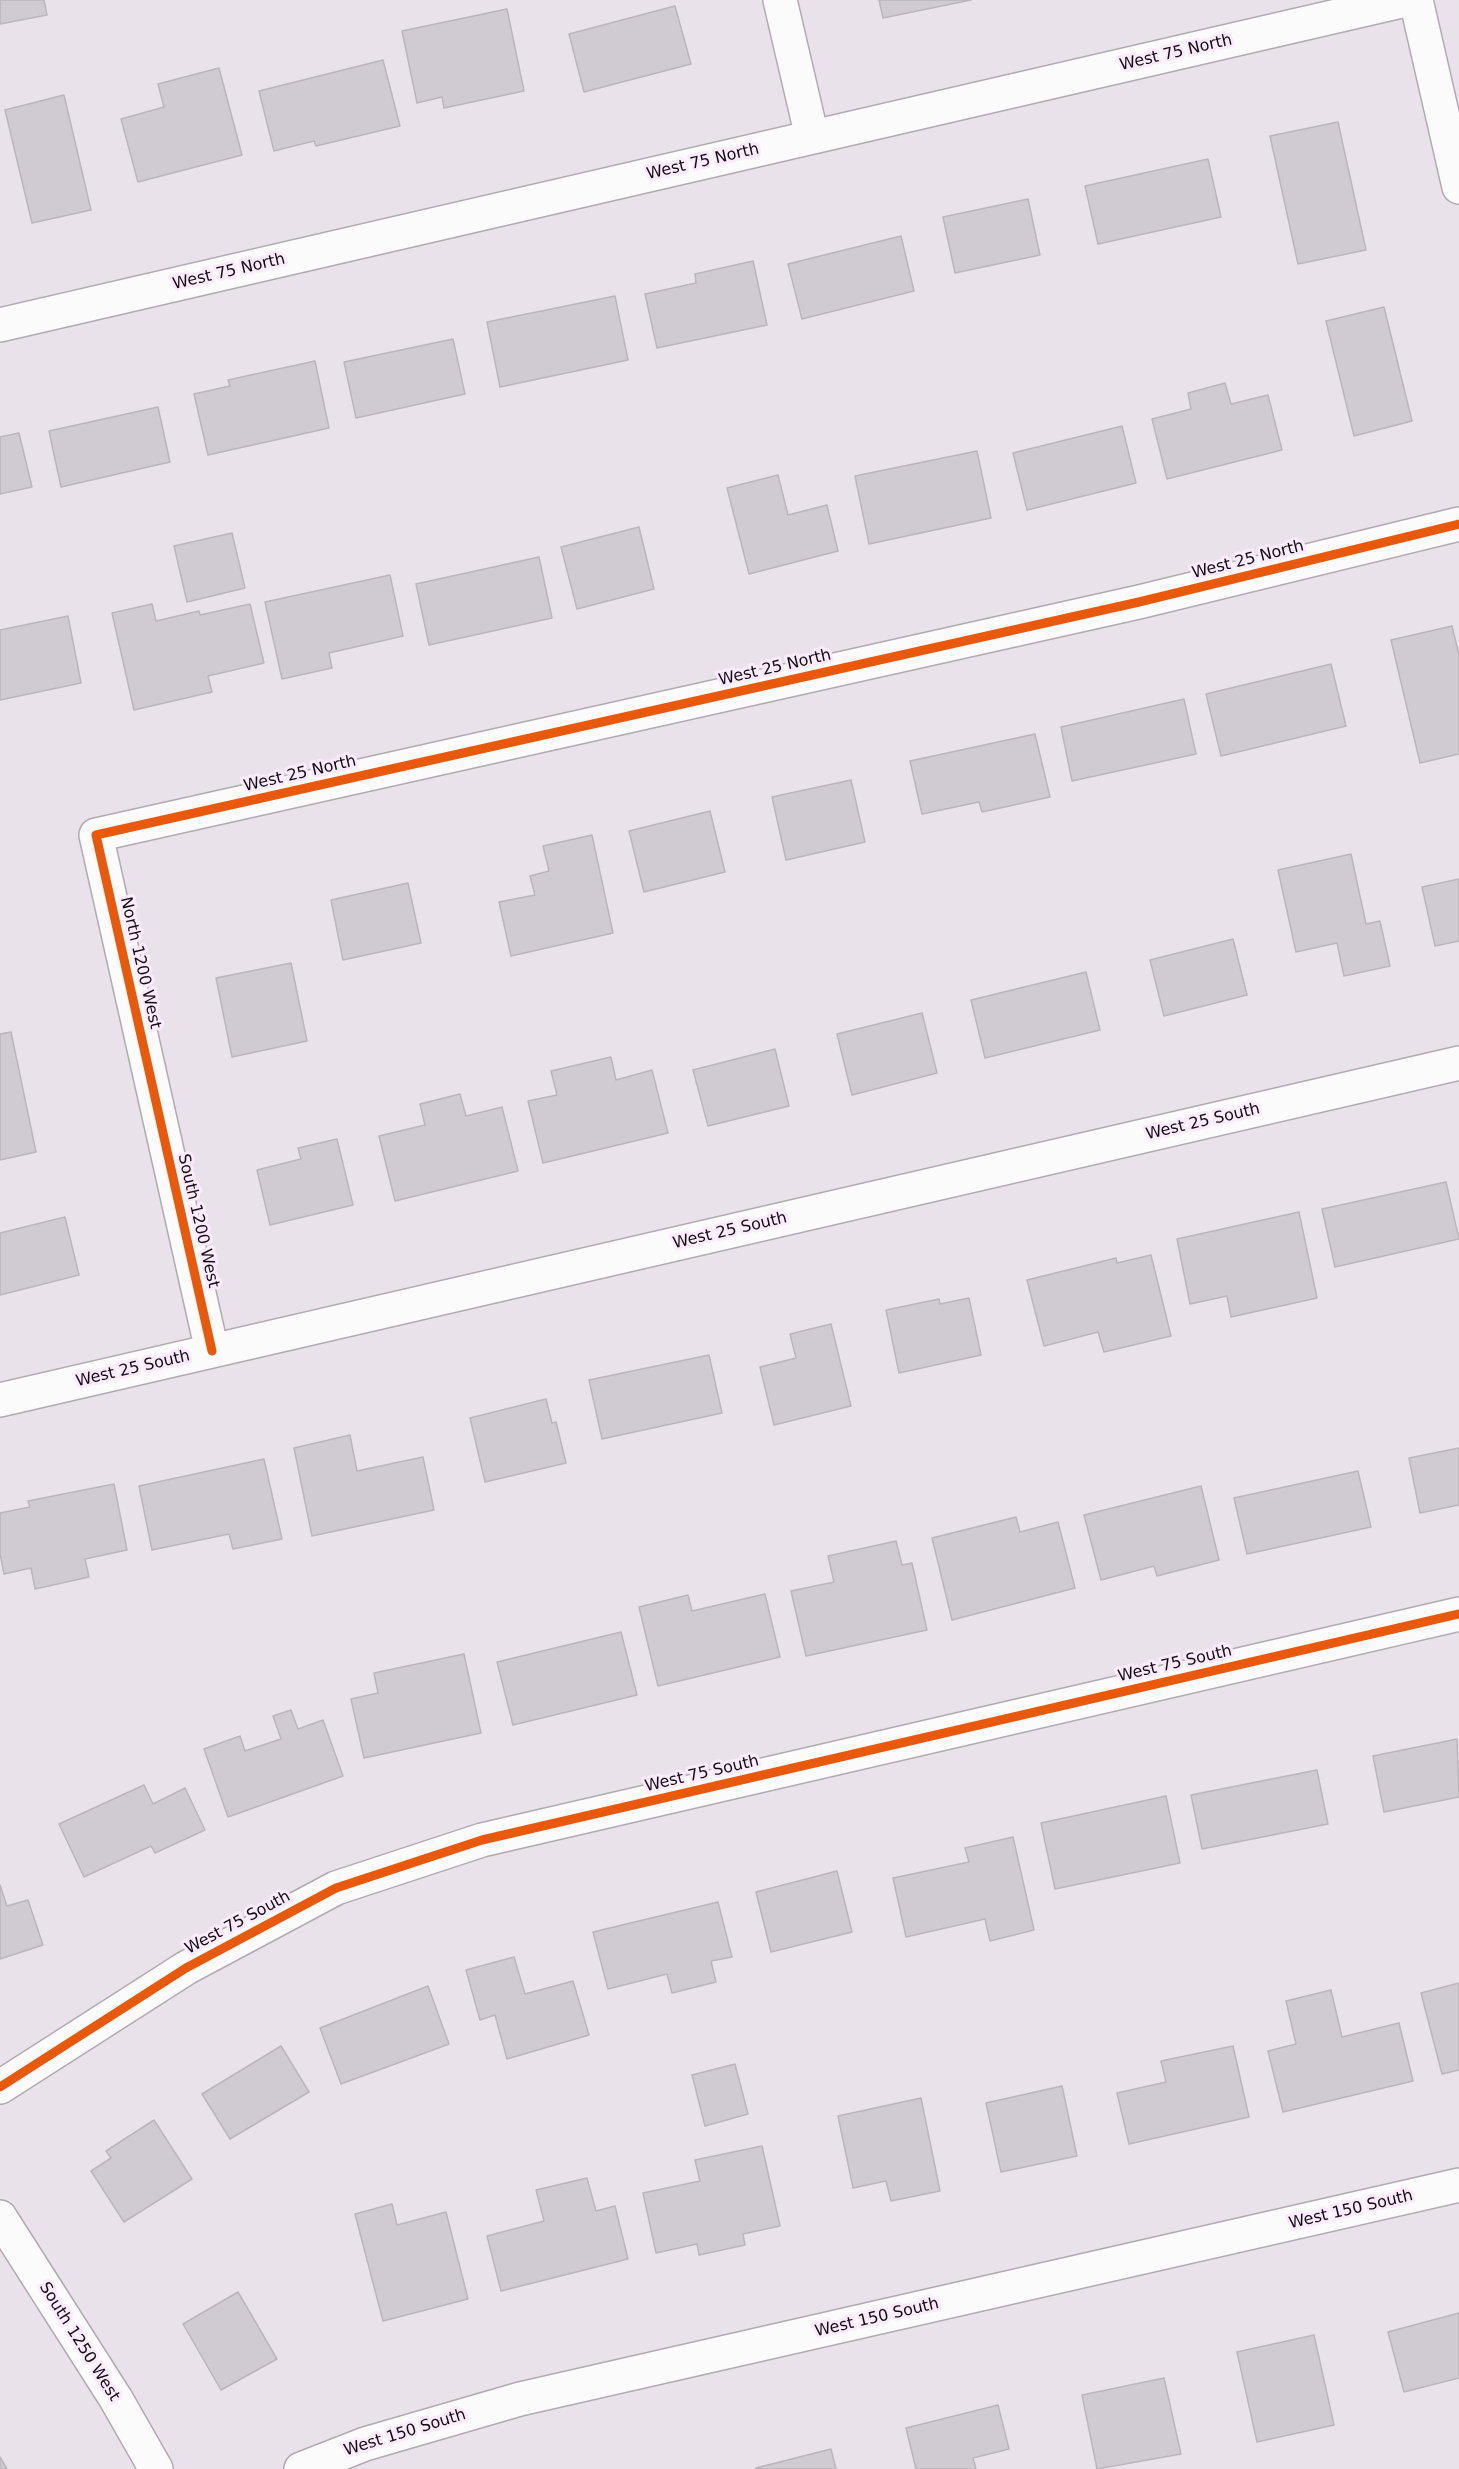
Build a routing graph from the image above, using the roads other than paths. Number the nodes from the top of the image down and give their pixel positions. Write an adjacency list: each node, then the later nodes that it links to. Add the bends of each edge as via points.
1 (780, 0): 4 (street)
2 (1406, 0): 4 (street, West 75 North)
3 (1416, 0): 5 (street)
4 (812, 137): 6 (street, West 75 North)
5 (1459, 187)
6 (0, 325)
7 (1459, 524): 8 (street, West 25 North, via 1140,602)
8 (96, 835): 10 (street, North 1200 West)
9 (1459, 1063): 11 (street, West 25 South)
10 (155, 1098): 11 (street, South 1200 West)
11 (212, 1351): 12 (street, West 25 South)
12 (0, 1400)
13 (1459, 1614): 14 (street, West 75 South, via 482,1840 336,1888 186,1968)
14 (0, 2087)
15 (1459, 2185): 18 (street, West 150 South, via 520,2399 364,2444)
16 (0, 2217): 17 (street, South 1250 West)
17 (156, 2469)
18 (300, 2469)

